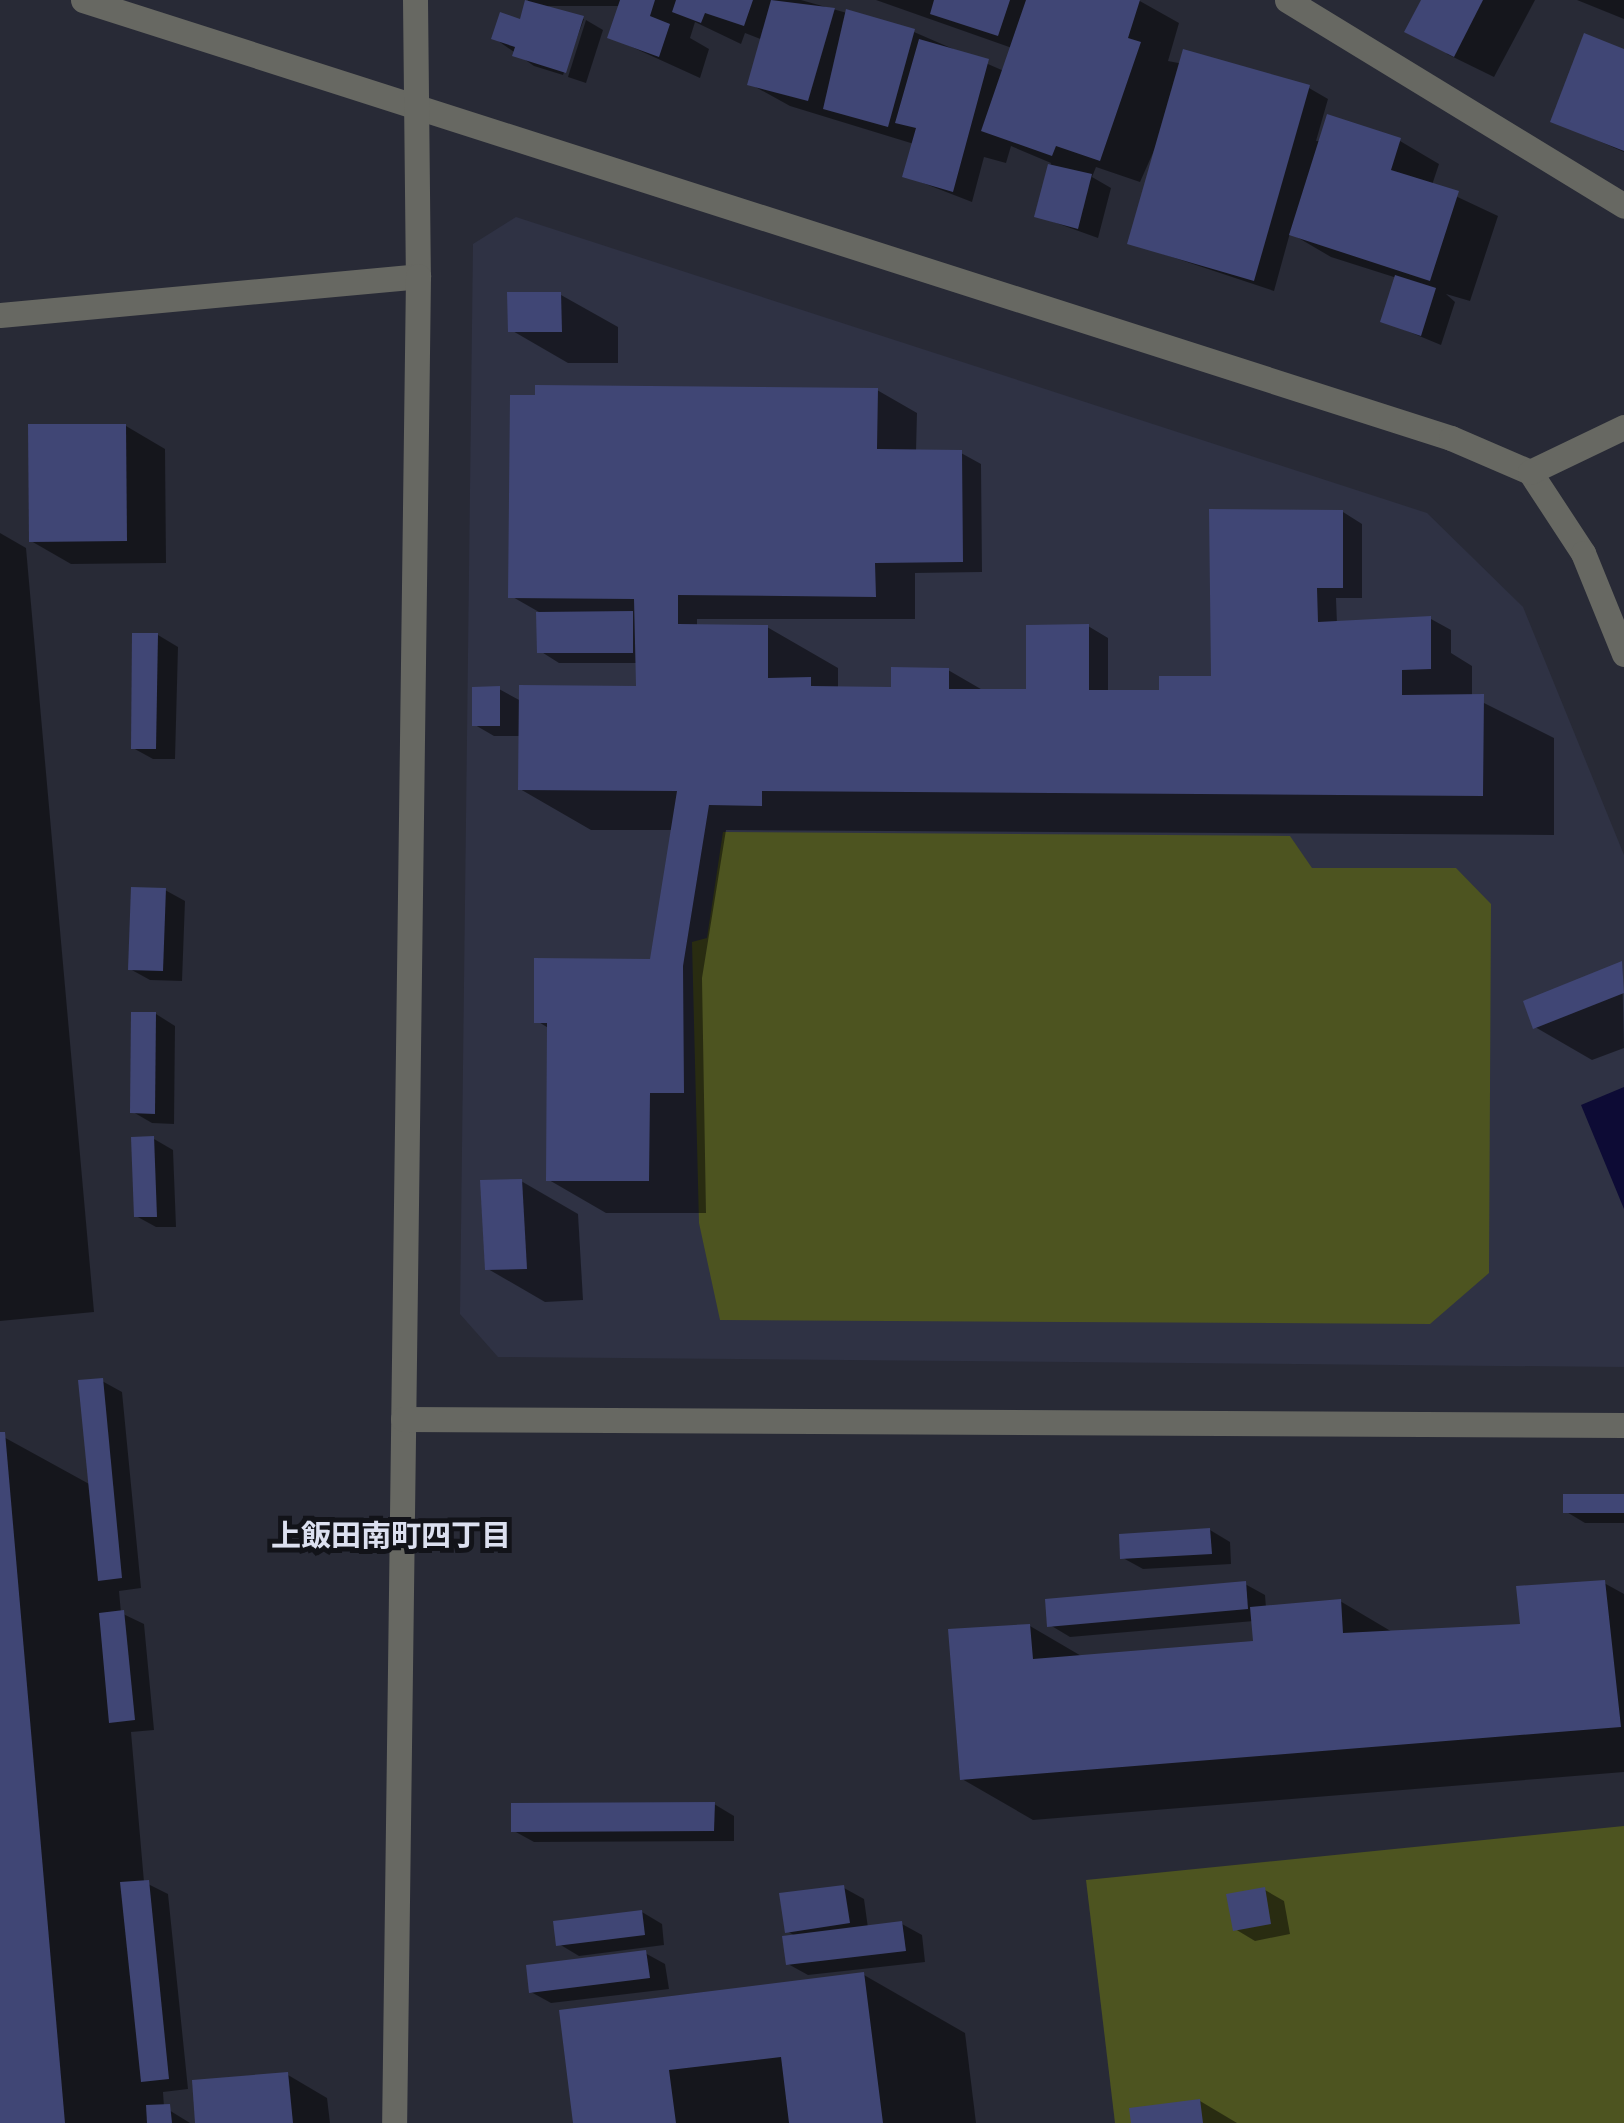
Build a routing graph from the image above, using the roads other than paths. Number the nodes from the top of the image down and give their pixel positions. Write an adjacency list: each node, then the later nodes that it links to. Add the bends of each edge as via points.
1 (83, 0): 4 (street)
2 (415, 0): 4 (street)
3 (1288, 0): 5 (street)
4 (414, 106): 6 (street); 9 (street, via 1451,438)
5 (1624, 206)
6 (418, 276): 7 (street); 11 (street)
7 (0, 315)
8 (1624, 427): 9 (street)
9 (1530, 472): 10 (street, via 1583,553)
10 (1624, 654)
11 (403, 1419): 12 (street); 13 (street)
12 (1624, 1425)
13 (394, 2123)

